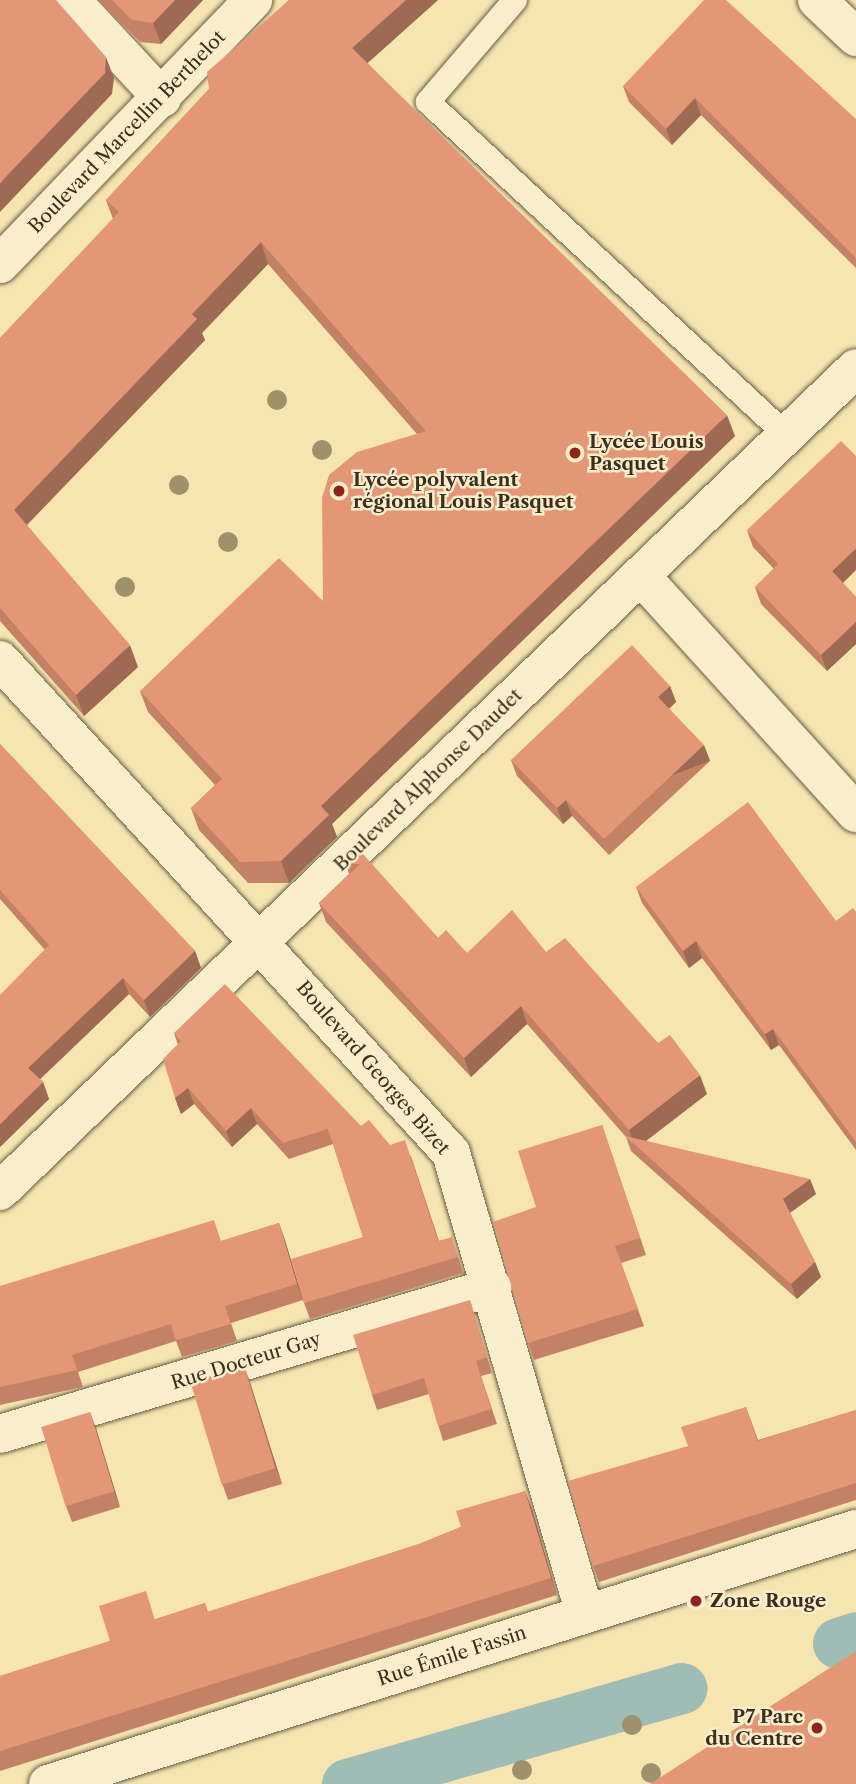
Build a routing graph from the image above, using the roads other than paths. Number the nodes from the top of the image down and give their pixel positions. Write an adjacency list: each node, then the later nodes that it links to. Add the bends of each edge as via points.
1 (72, 0): 6 (street)
2 (253, 0): 6 (street, Boulevard Marcellin Berthelot)
3 (515, 0): 9 (lane, via 428,102)
4 (817, 0): 5 (street)
5 (856, 37)
6 (162, 98): 7 (street, Boulevard Marcellin Berthelot)
7 (0, 264)
8 (856, 368): 9 (street, Boulevard Alphonse Daudet)
9 (787, 436): 10 (street, Boulevard Alphonse Daudet)
10 (641, 576): 12 (street); 13 (street, Boulevard Alphonse Daudet)
11 (0, 660): 13 (street, Boulevard Georges Bizet)
12 (856, 813)
13 (261, 940): 14 (street, Boulevard Alphonse Daudet); 15 (street, Boulevard Georges Bizet, via 451,1153)
14 (0, 1191)
15 (493, 1287): 16 (street, Rue Docteur Gay); 18 (street, Boulevard Georges Bizet)
16 (0, 1434)
17 (856, 1529): 18 (street, Rue Émile Fassin)
18 (585, 1613): 19 (street, Rue Émile Fassin)
19 (48, 1784)

